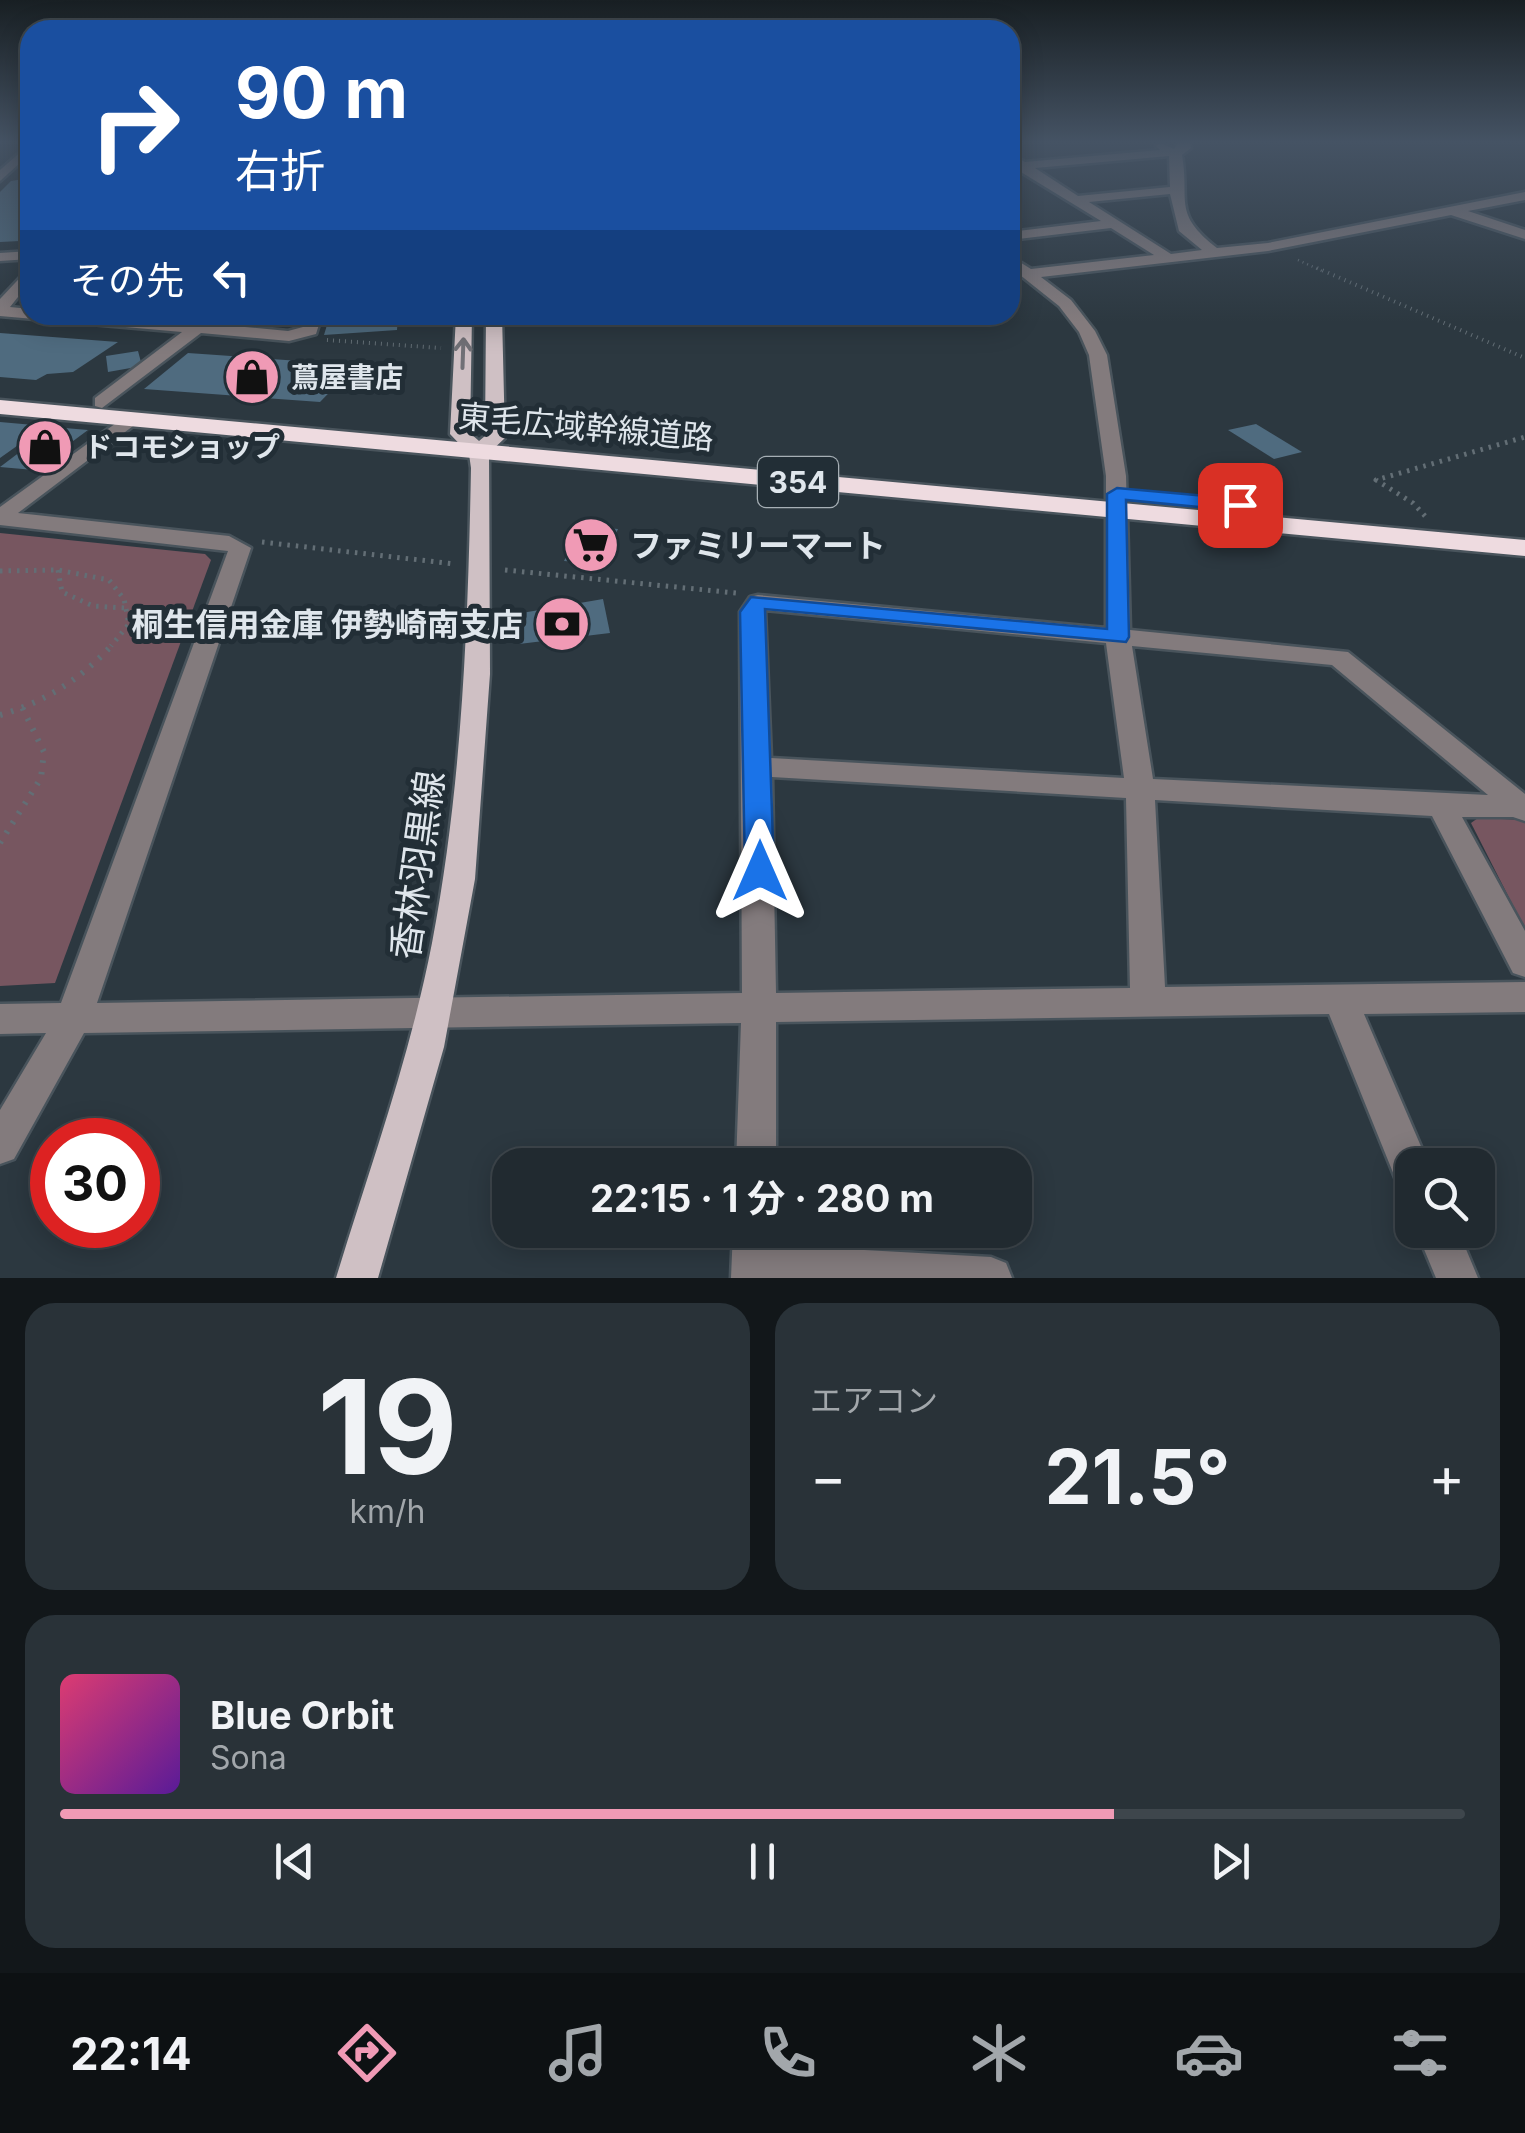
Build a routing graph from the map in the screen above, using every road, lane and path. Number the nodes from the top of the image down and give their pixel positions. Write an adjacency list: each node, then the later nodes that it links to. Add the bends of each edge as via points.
1 (1078, 203): 5 (street)
2 (1179, 203): 9 (street, via 1186,230)
3 (1494, 203): 4 (street)
4 (1454, 211): 7 (street); 8 (street)
5 (1114, 224): 6 (street); 10 (street)
6 (1020, 235)
7 (1525, 235)
8 (1268, 247): 9 (street); 22 (path)
9 (1213, 252): 10 (street)
10 (1166, 258): 11 (street)
11 (1020, 267)
12 (1020, 268): 29 (street, via 1065,303 1098,354)
13 (20, 291): 14 (street)
14 (0, 310)
15 (201, 325): 24 (street)
16 (224, 325): 17 (street, via 296,336)
17 (311, 325)
18 (465, 325): 28 (main road, 香林羽黒線, one-way to 18)
19 (493, 325): 28 (main road, 香林羽黒線)
20 (320, 340): 21 (path)
21 (449, 348)
22 (1525, 358)
23 (0, 392): 24 (highway, 東毛広域幹線道路 / 354)
24 (102, 402): 28 (highway, 東毛広域幹線道路 / 354)
25 (0, 408): 26 (highway, 東毛広域幹線道路 / 354)
26 (130, 420): 28 (highway, 東毛広域幹線道路 / 354); 30 (street)
27 (1525, 437): 31 (path, via 1376,480 1413,503)
28 (478, 441): 29 (highway, 東毛広域幹線道路 / 354); 54 (main road, 香林羽黒線, via 474,751)
29 (1117, 503): 31 (highway, 東毛広域幹線道路 / 354); 34 (highway, 東毛広域幹線道路 / 354); 41 (street)
30 (0, 518): 55 (street, via 240,548)
31 (1429, 524): 32 (highway, 東毛広域幹線道路 / 354)
32 (1525, 532)
33 (259, 542): 35 (path)
34 (1525, 548)
35 (455, 564)
36 (58, 570): 38 (path); 40 (path, via 110,580); 40 (path, via 62,592 94,606)
37 (505, 570): 39 (path)
38 (0, 571)
39 (747, 595)
40 (126, 608): 42 (path, via 128,624 106,657 64,688)
41 (1118, 637): 44 (street, via 758,602 752,612); 45 (street); 47 (street, via 1339,658)
42 (22, 707): 43 (path); 48 (path, via 44,752 41,778)
43 (0, 715)
44 (759, 767): 45 (street); 53 (street)
45 (1140, 789): 46 (street); 52 (street)
46 (1442, 806): 47 (street); 49 (street)
47 (1522, 808)
48 (0, 843)
49 (1525, 964)
50 (1525, 997): 51 (street)
51 (1341, 1001): 52 (street); 59 (street)
52 (1148, 1002): 53 (street)
53 (760, 1010): 54 (street); 58 (street)
54 (434, 1014): 55 (street); 62 (main road, 香林羽黒線)
55 (74, 1018): 56 (street); 57 (street)
56 (0, 1019)
57 (0, 1146)
58 (756, 1148)
59 (1402, 1148)
60 (1444, 1248): 64 (street)
61 (753, 1258): 63 (street)
62 (357, 1278)
63 (991, 1278)
64 (1456, 1278)

